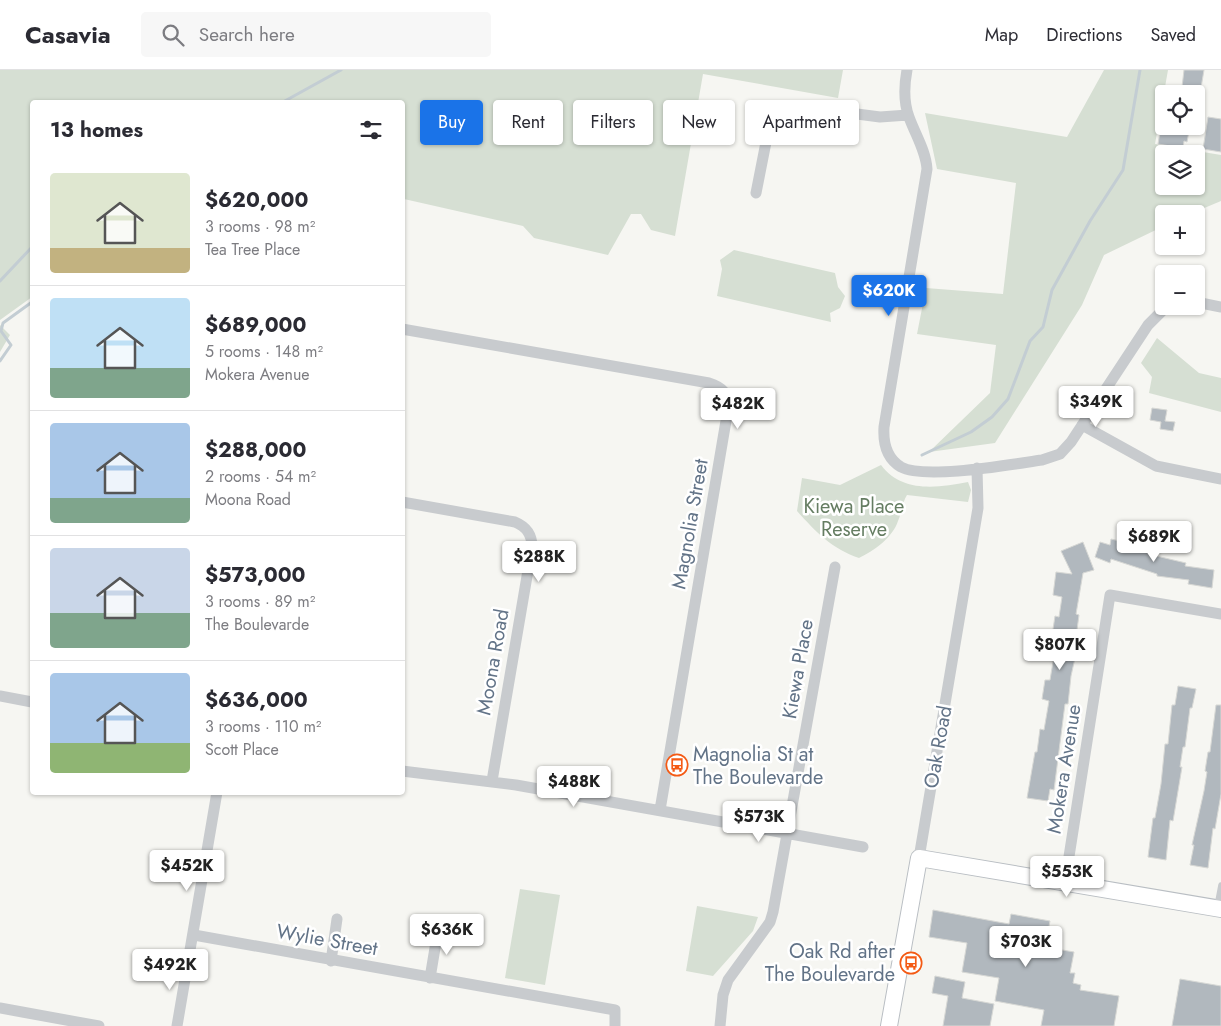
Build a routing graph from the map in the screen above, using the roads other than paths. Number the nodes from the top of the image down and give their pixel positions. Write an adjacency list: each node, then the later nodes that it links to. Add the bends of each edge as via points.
1 (907, 70): 2 (street, via 904,88)
2 (908, 115): 3 (street, via 880,117 802,105 781,110 769,127); 9 (street, via 923,150 927,170 884,421 885,446 896,463 914,471)
3 (756, 193)
4 (1205, 304): 5 (street)
5 (1221, 307)
6 (1158, 315): 8 (street, via 1148,325)
7 (405, 330): 19 (street, Magnolia Street, via 709,383 726,394 728,409)
8 (1082, 425): 9 (street, via 1066,449 1052,458); 10 (street, via 1156,466)
9 (977, 468): 22 (street, Oak Road, via 978,508)
10 (1221, 479)
11 (405, 503): 17 (street, Moona Road, via 516,522 531,535 532,547)
12 (834, 567): 20 (street, Kiewa Place)
13 (1221, 614): 23 (street, Mokera Avenue, via 1110,595)
14 (0, 696): 15 (street)
15 (30, 702)
16 (405, 770): 17 (street)
17 (492, 781): 19 (street)
18 (217, 795): 28 (street)
19 (660, 810): 20 (street)
20 (788, 835): 21 (street); 35 (street, Kiewa Place, via 772,917 725,987)
21 (863, 847)
22 (918, 858): 23 (street); 36 (street, Oak Road)
23 (1065, 882): 25 (street)
24 (1221, 885): 25 (lane)
25 (1219, 908)
26 (337, 919): 29 (street)
27 (438, 930): 30 (street)
28 (194, 935): 29 (street, Wylie Street); 33 (street)
29 (330, 961): 30 (street, Wylie Street)
30 (430, 978): 34 (street, Wylie Street, via 615,1010)
31 (0, 1008): 32 (street)
32 (99, 1026)
33 (178, 1026)
34 (615, 1026)
35 (720, 1026)
36 (889, 1026)

